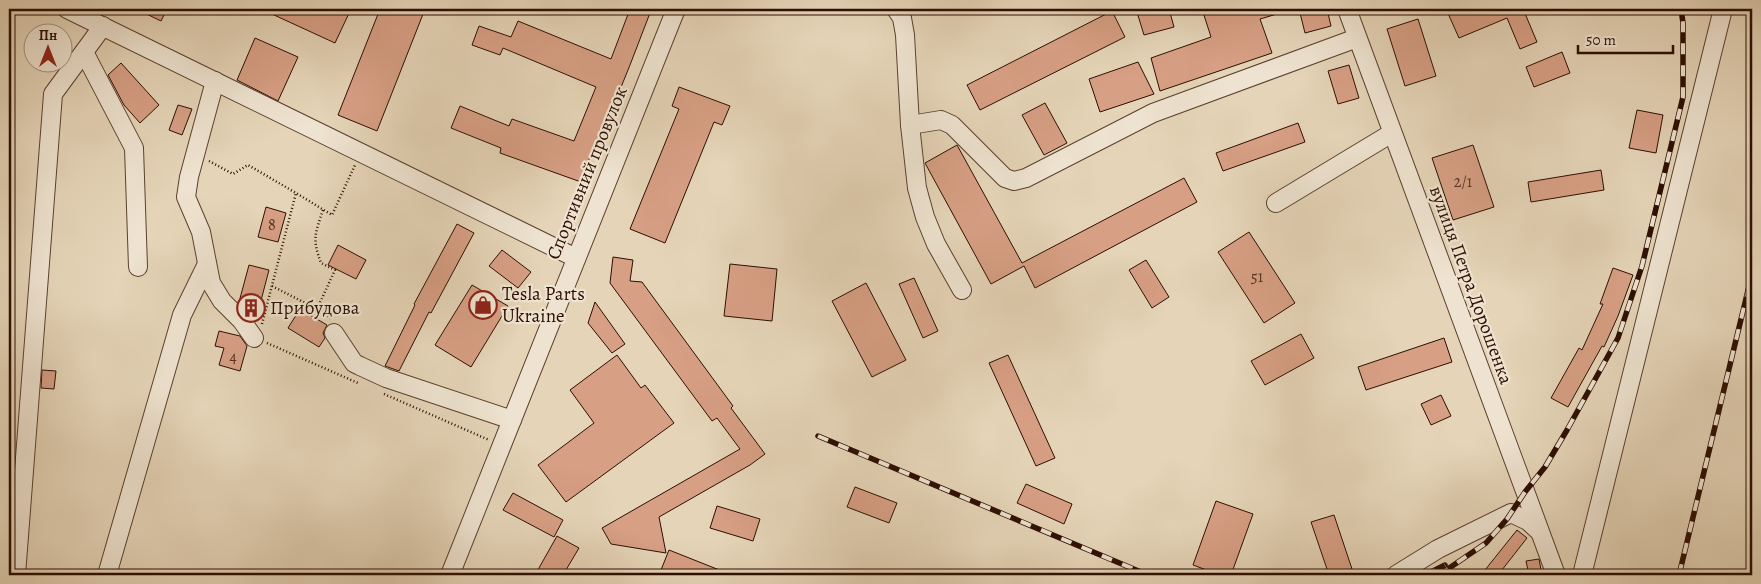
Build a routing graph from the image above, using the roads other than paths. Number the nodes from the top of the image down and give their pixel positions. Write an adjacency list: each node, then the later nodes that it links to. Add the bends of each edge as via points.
1 (67, 9): 6 (street)
2 (676, 9): 13 (street, Спортивний провулок)
3 (1346, 9): 7 (street, вулиця Петра Дорошенка)
4 (1723, 9): 27 (street)
5 (902, 12): 10 (street)
6 (103, 26): 8 (street); 9 (street)
7 (1358, 38): 10 (street, via 1153,113 1020,180 1005,178 952,125 941,120); 11 (street, вулиця Петра Дорошенка)
8 (84, 52): 15 (street, via 134,148); 22 (street, via 53,94)
9 (215, 81): 13 (street); 14 (street, via 186,197 201,232)
10 (910, 125): 16 (street, via 917,188 924,217)
11 (1392, 133): 12 (street); 20 (street, вулиця Петра Дорошенка)
12 (1276, 203)
13 (576, 258): 19 (street, Спортивний провулок)
14 (207, 264): 18 (street, via 211,283 222,301); 23 (street, via 182,315)
15 (138, 268)
16 (962, 290)
17 (334, 333): 19 (street, via 354,363 360,366 386,378)
18 (257, 334)
19 (512, 420): 24 (street, Спортивний провулок)
20 (1540, 532): 21 (street, via 1528,521 1511,513 1438,549); 26 (street, вулиця Петра Дорошенка)
21 (1410, 570): 25 (street)
22 (16, 575)
23 (107, 575)
24 (450, 575)
25 (1396, 575)
26 (1556, 575)
27 (1582, 575)

